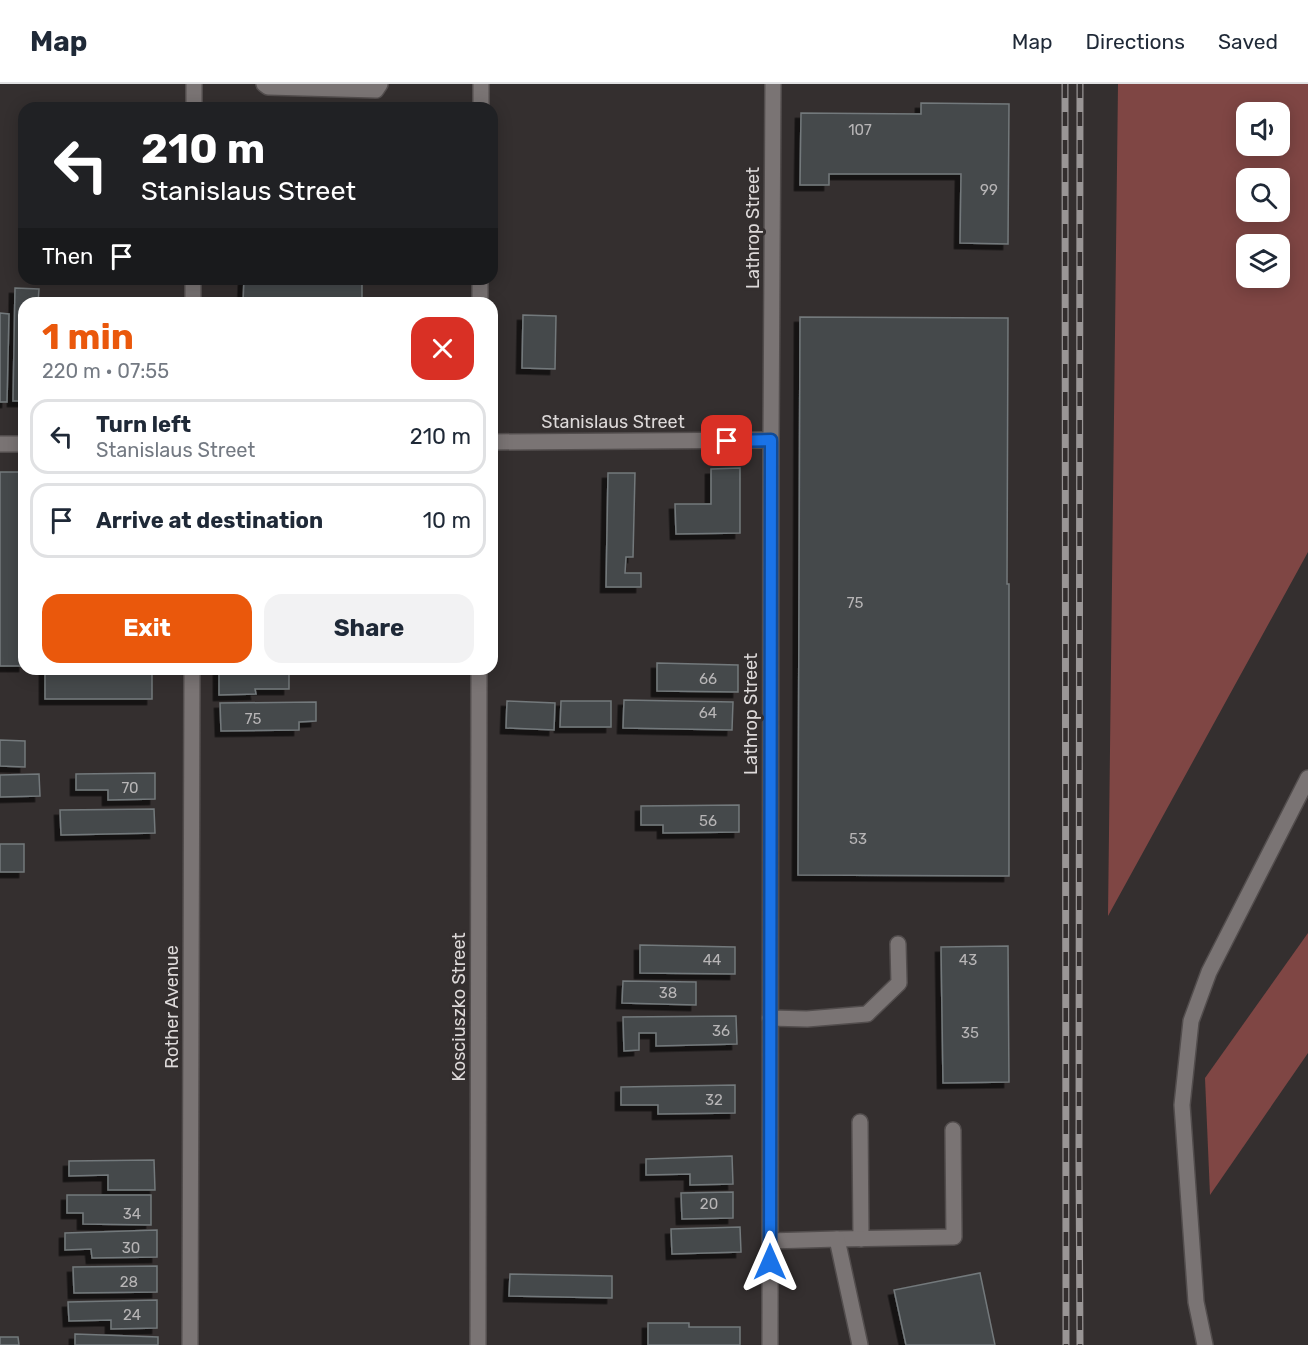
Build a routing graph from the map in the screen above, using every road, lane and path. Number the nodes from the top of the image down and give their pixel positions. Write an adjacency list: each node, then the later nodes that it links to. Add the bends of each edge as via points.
1 (194, 84): 6 (street)
2 (264, 84): 3 (street, via 376,90)
3 (380, 84)
4 (481, 84): 7 (street)
5 (773, 84): 8 (street, Lathrop Street)
6 (194, 102)
7 (481, 102)
8 (771, 440): 9 (street, Stanislaus Street); 16 (street, Lathrop Street)
9 (498, 442)
10 (0, 444): 11 (street)
11 (18, 444)
12 (192, 675): 22 (street, Rother Avenue)
13 (479, 675): 23 (street, Kosciuszko Street)
14 (1308, 778): 26 (street, via 1209,972 1191,1021 1182,1105 1196,1302)
15 (898, 944): 16 (street, via 899,983 867,1014)
16 (770, 1018): 21 (street, Lathrop Street)
17 (860, 1122): 20 (street)
18 (953, 1130): 20 (street, via 954,1237)
19 (837, 1239): 20 (street); 21 (street); 25 (street)
20 (861, 1239)
21 (770, 1241): 24 (street, Lathrop Street)
22 (190, 1345)
23 (478, 1345)
24 (770, 1345)
25 (860, 1345)
26 (1205, 1345)

